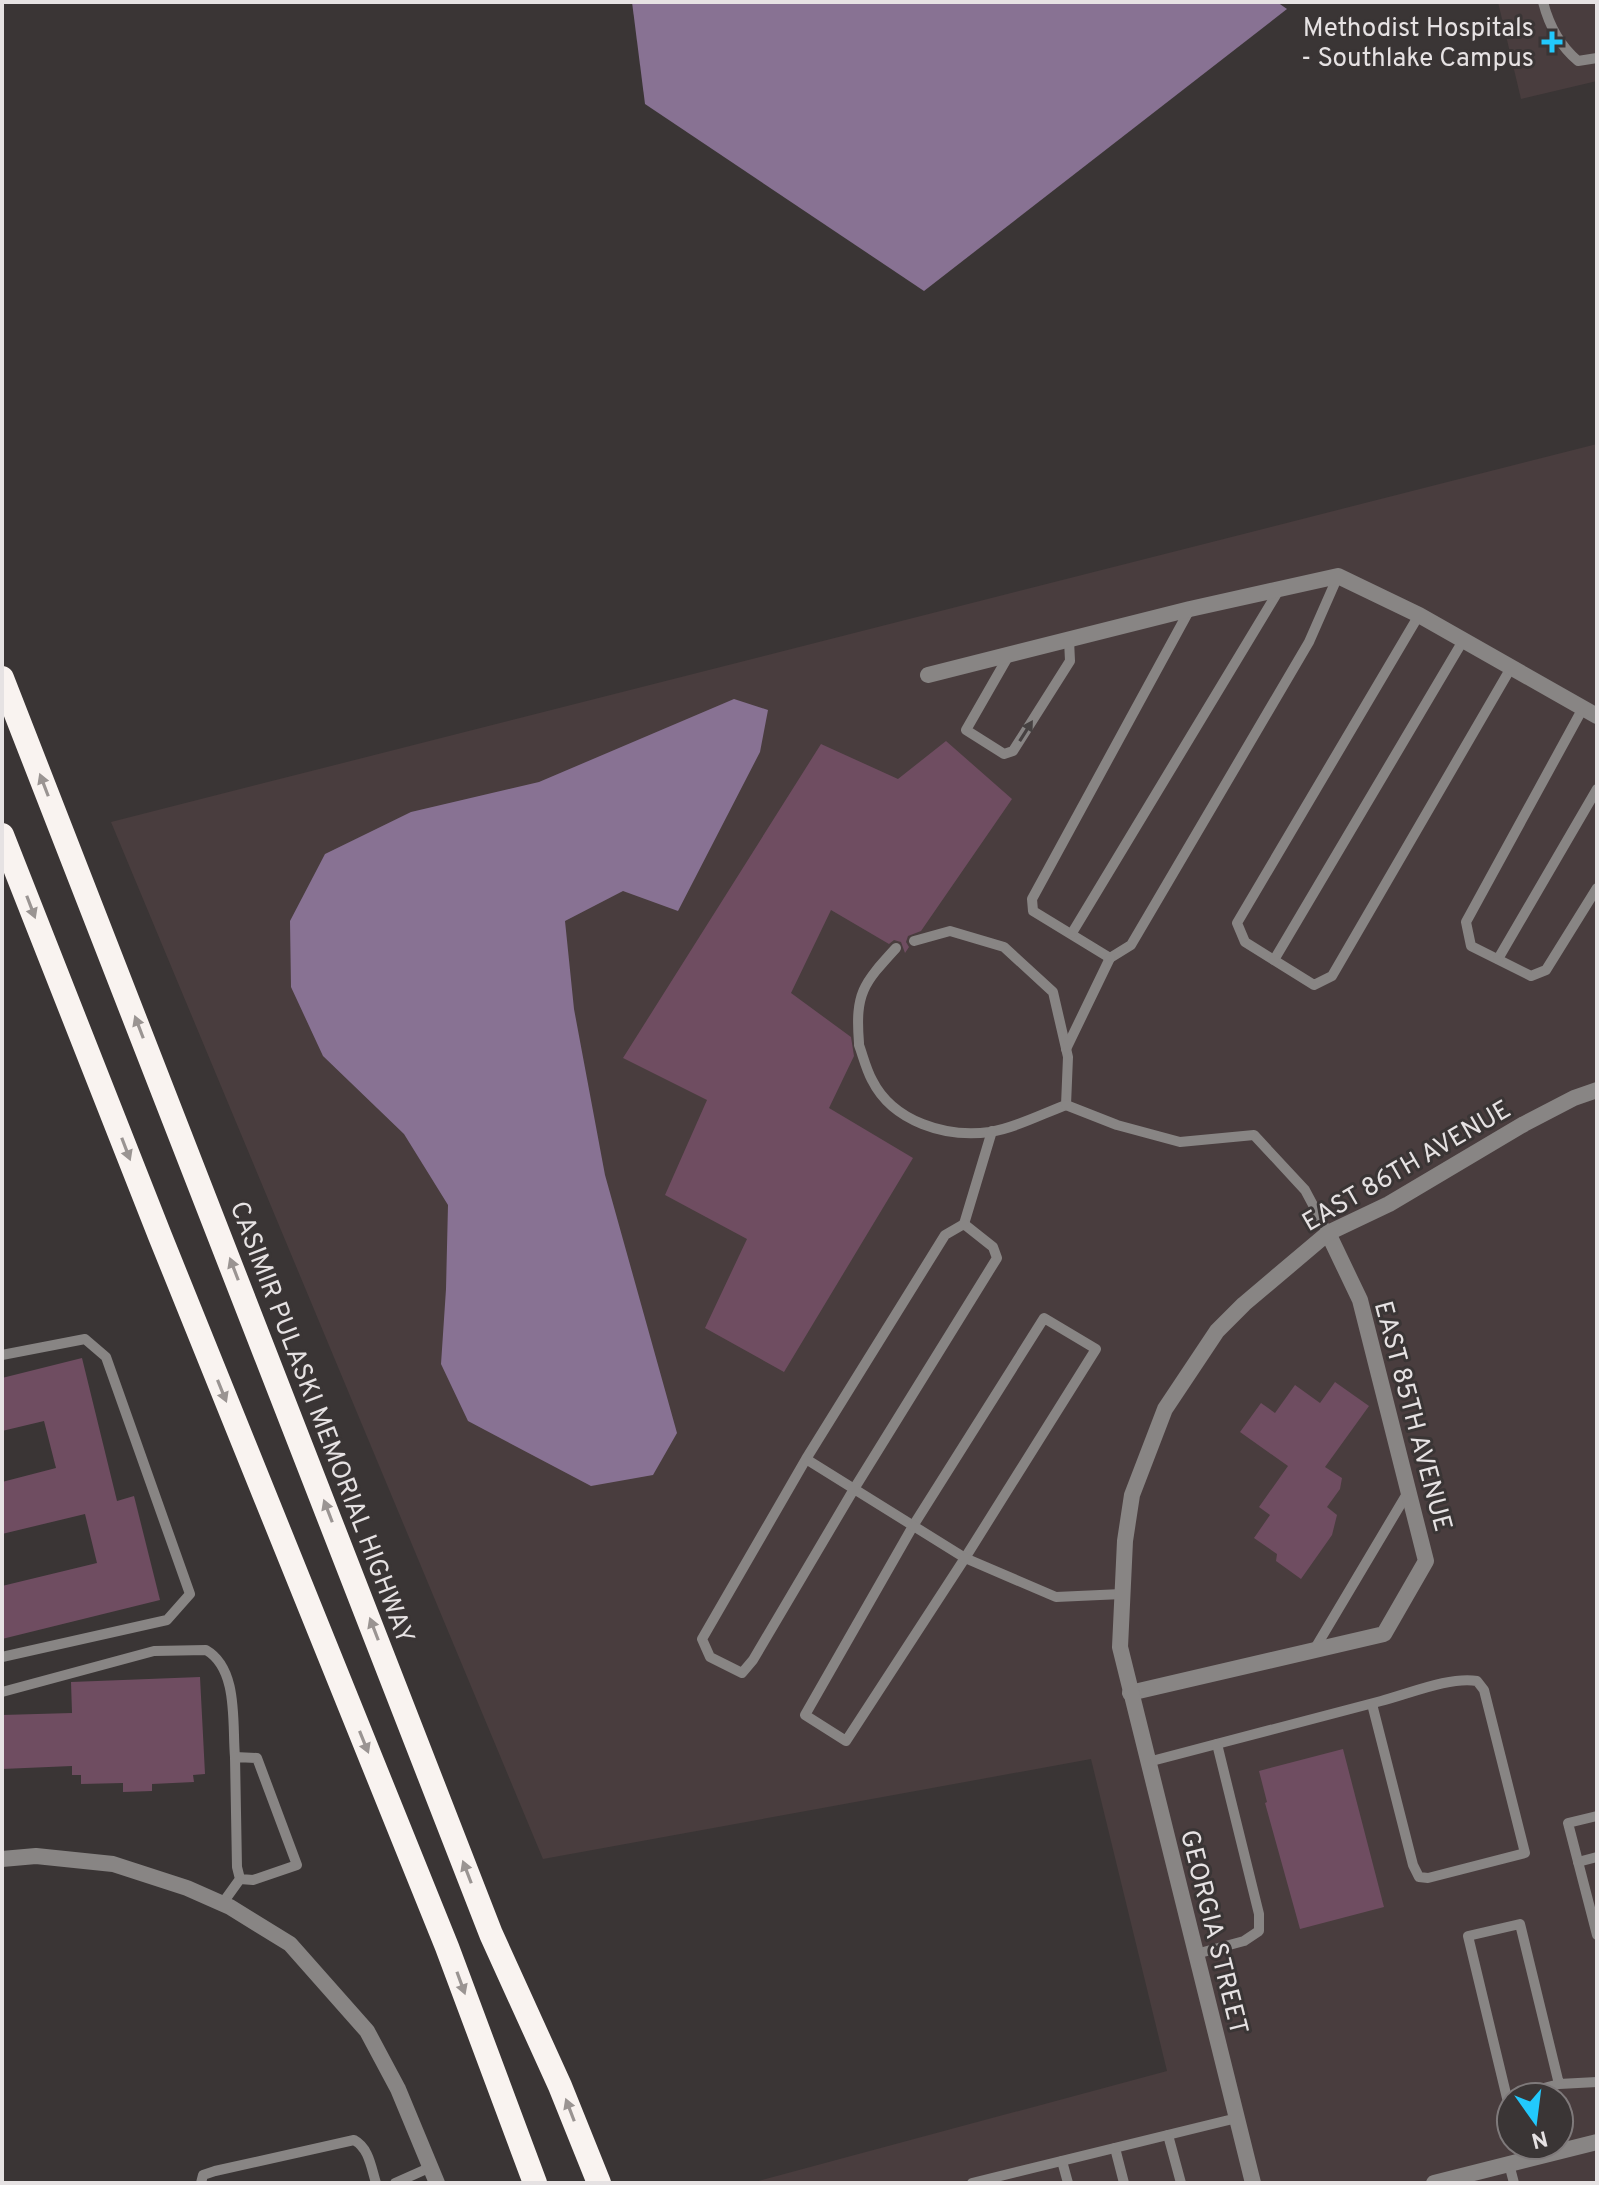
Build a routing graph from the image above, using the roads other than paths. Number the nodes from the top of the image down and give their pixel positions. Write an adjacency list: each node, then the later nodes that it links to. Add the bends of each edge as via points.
1 (1543, 2): 2 (lane, via 1564,50 1578,61)
2 (1597, 58)
3 (1338, 576): 4 (street); 6 (street); 20 (lane, via 1309,642 1131,945)
4 (1279, 590): 5 (street); 17 (lane)
5 (1190, 609): 8 (street); 17 (lane, via 1032,899 1033,911)
6 (1419, 615): 7 (street); 22 (lane, via 1237,923 1245,942)
7 (1464, 639): 10 (street); 22 (lane)
8 (1069, 640): 9 (street); 9 (lane, one-way to 8, via 966,730 1004,754 1013,751 1070,661)
9 (1009, 655): 11 (street)
10 (1512, 666): 13 (street); 22 (lane, via 1332,976 1314,985)
11 (928, 675)
12 (2, 678): 67 (highway, CASIMIR PULASKI MEMORIAL HIGHWAY, one-way to 12, via 491,1934)
13 (1590, 712): 21 (lane, via 1466,922 1471,946)
14 (1597, 789): 21 (lane)
15 (2, 835): 66 (highway, one-way to 66, via 447,1947)
16 (1597, 888): 21 (lane, via 1546,970 1531,976)
17 (1072, 933): 20 (lane)
18 (914, 941): 23 (lane, via 950,931 1004,947 1053,992)
19 (896, 948): 26 (lane, via 868,978 856,1012 859,1044 872,1082 894,1108 924,1126)
20 (1110, 958): 23 (lane)
21 (1498, 959)
22 (1274, 960)
23 (1066, 1049): 25 (lane)
24 (1597, 1090): 28 (street, EAST 86TH AVENUE, via 1524,1124 1389,1204)
25 (1066, 1105): 26 (lane); 28 (lane, via 1180,1142 1254,1135 1305,1190)
26 (992, 1131): 27 (lane)
27 (964, 1224): 30 (lane, via 945,1235); 31 (lane, via 993,1247 997,1258)
28 (1328, 1233): 32 (street, EAST 85TH AVENUE, via 1360,1300); 35 (street, EAST 86TH AVENUE, via 1217,1331 1165,1409 1132,1495)
29 (2, 1355): 37 (lane, via 85,1339 106,1357 190,1594 167,1620)
30 (806, 1459): 31 (lane); 31 (lane, via 702,1639 710,1657 742,1673)
31 (854, 1489): 33 (lane)
32 (1409, 1490): 36 (lane); 36 (street, EAST 85TH AVENUE, via 1426,1561 1384,1634)
33 (913, 1526): 34 (lane); 34 (lane, via 805,1715 846,1741); 34 (lane, via 1044,1318 1096,1349)
34 (965, 1558): 35 (lane, via 1056,1597)
35 (1122, 1594): 39 (street, EAST 86TH AVENUE, via 1120,1647)
36 (1314, 1651): 39 (street, EAST 85TH AVENUE)
37 (2, 1657)
38 (2, 1692): 42 (lane, via 154,1651 206,1650 227,1678)
39 (1130, 1693): 43 (street, GEORGIA STREET)
40 (1372, 1704): 40 (lane, via 1466,1679 1477,1681 1484,1690 1525,1853 1419,1877); 41 (lane)
41 (1217, 1744): 43 (lane); 51 (lane, via 1259,1931 1244,1941)
42 (235, 1757): 48 (lane); 48 (lane, via 257,1758 297,1865 253,1880)
43 (1148, 1762): 51 (street, GEORGIA STREET)
44 (1597, 1816): 47 (lane, via 1568,1823)
45 (1597, 1857): 47 (lane)
46 (2, 1859): 49 (street, via 36,1856 113,1864)
47 (1578, 1862): 50 (lane)
48 (240, 1879): 49 (lane)
49 (226, 1906): 61 (street, via 290,1944 367,2031)
50 (1597, 1935)
51 (1196, 1954): 55 (street, GEORGIA STREET)
52 (1597, 2082): 53 (lane)
53 (1575, 2083)
54 (1559, 2084): 54 (lane, via 1507,2098 1468,1936 1520,1924)
55 (1237, 2118): 56 (lane); 72 (street, GEORGIA STREET)
56 (1168, 2135): 58 (lane); 71 (lane)
57 (1597, 2142): 60 (street)
58 (1115, 2148): 59 (lane); 70 (lane)
59 (1062, 2161): 62 (lane); 69 (lane)
60 (1509, 2164): 73 (street); 74 (lane)
61 (434, 2175): 65 (lane)
62 (1014, 2178): 68 (lane)
63 (201, 2183): 64 (lane, via 203,2175 215,2171 354,2140 369,2157)
64 (376, 2183)
65 (395, 2183)
66 (535, 2183)
67 (599, 2183)
68 (972, 2183)
69 (1068, 2183)
70 (1124, 2183)
71 (1181, 2183)
72 (1253, 2183)
73 (1434, 2183)
74 (1514, 2183)

